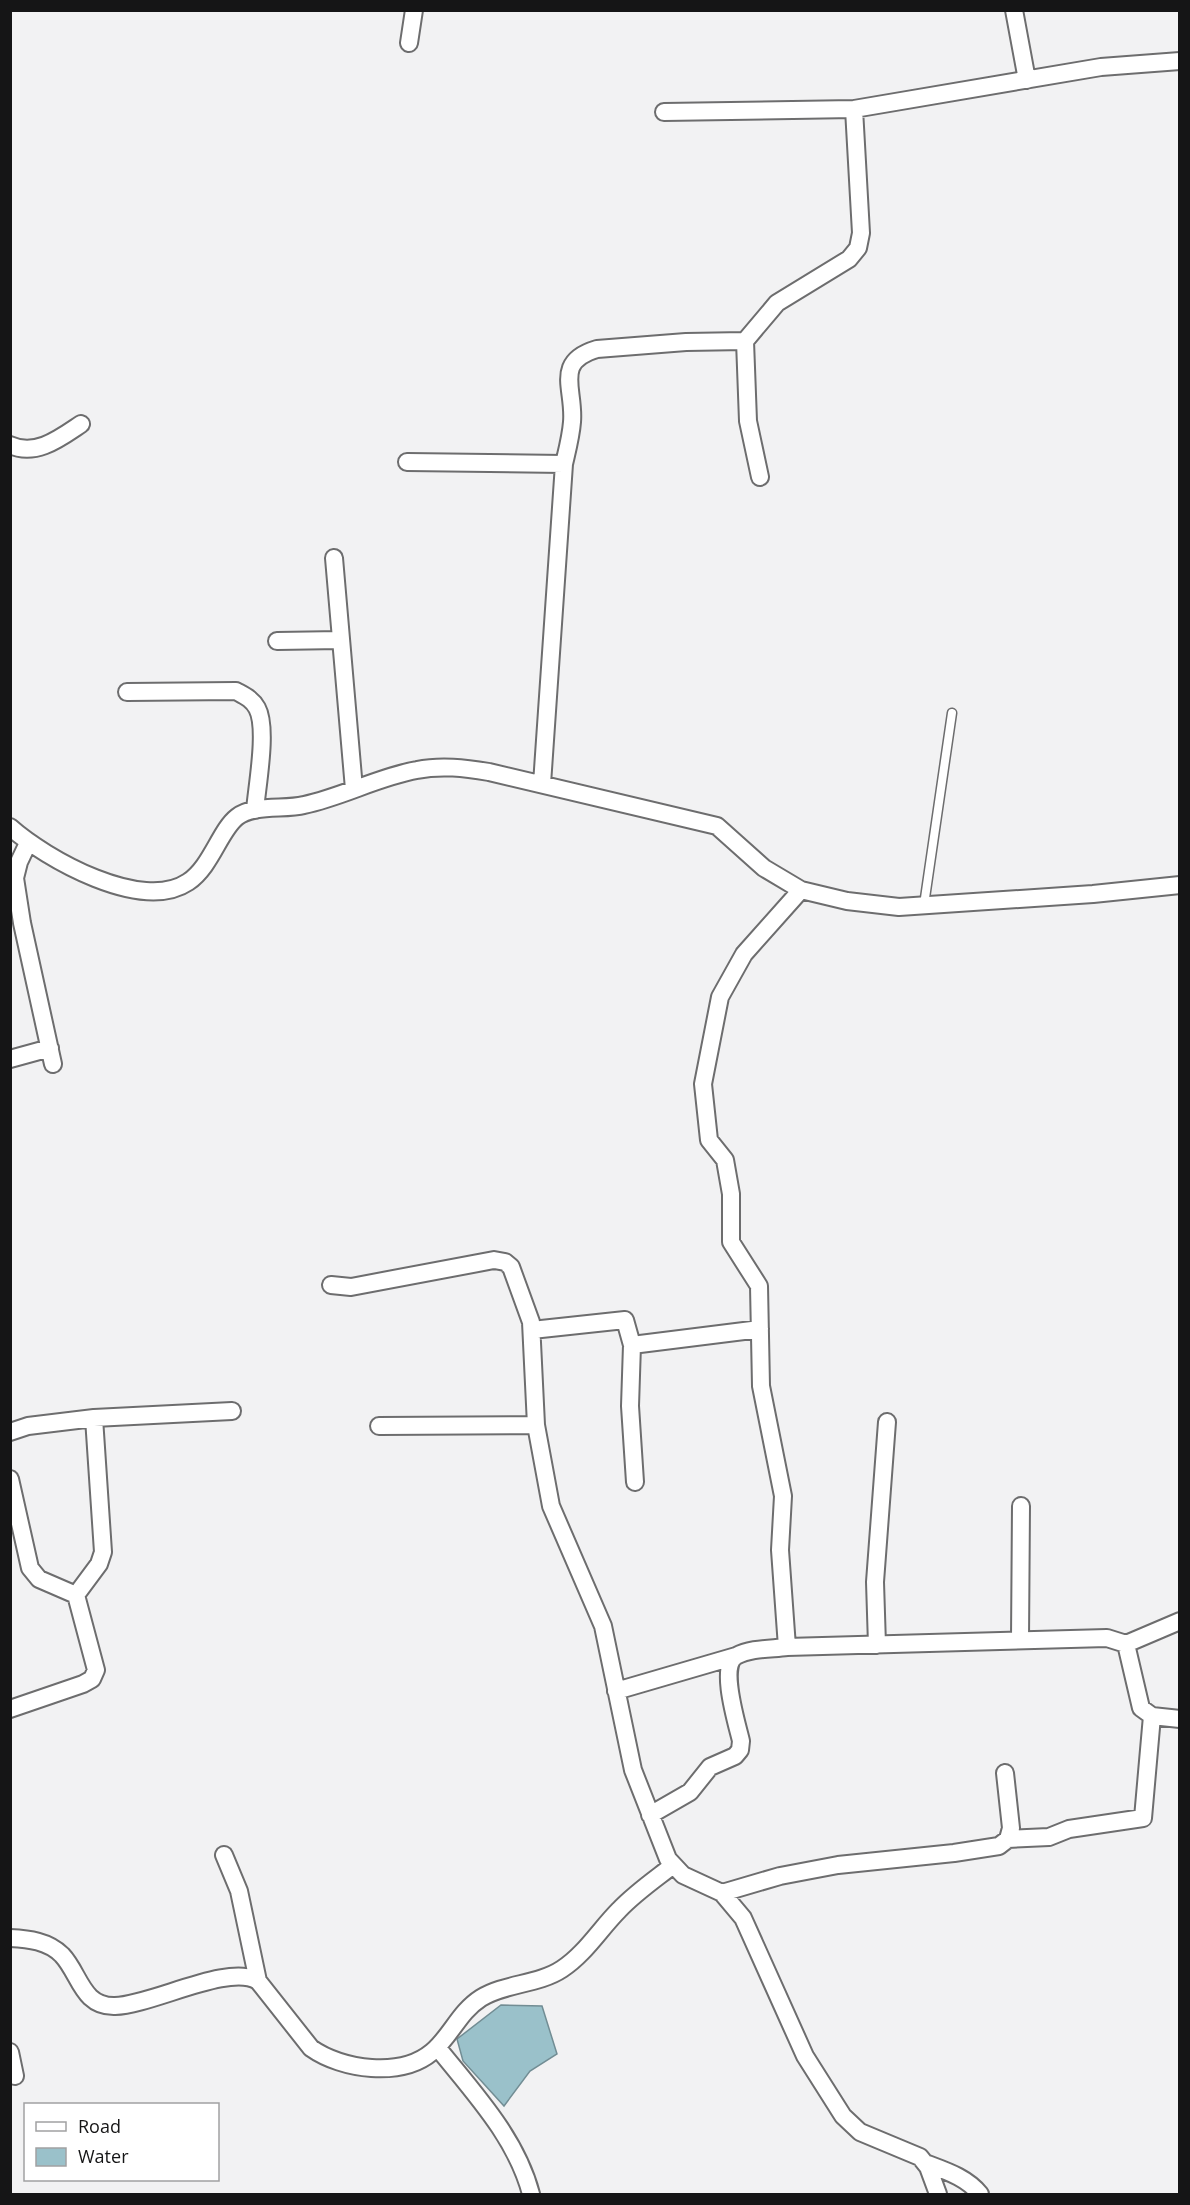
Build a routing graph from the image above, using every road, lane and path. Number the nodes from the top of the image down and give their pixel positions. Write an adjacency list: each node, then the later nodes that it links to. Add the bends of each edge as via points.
1 (414, 10): 3 (street)
2 (1014, 10): 5 (street)
3 (409, 43)
4 (1179, 61): 5 (street)
5 (1027, 80): 6 (street)
6 (854, 109): 7 (street); 8 (street, via 861,233 858,248 849,259 777,303)
7 (664, 112)
8 (746, 341): 12 (street, via 686,342 584,353 572,363 568,377 572,423); 13 (street, via 748,421)
9 (81, 424): 10 (street, via 54,442 31,449)
10 (10, 445)
11 (407, 462): 12 (street)
12 (564, 464): 19 (street)
13 (760, 477)
14 (334, 558): 15 (street)
15 (340, 640): 16 (street); 20 (street)
16 (277, 641)
17 (127, 692): 21 (street, via 236,691 250,698 259,710 261,729)
18 (952, 713): 26 (lane)
19 (542, 784): 20 (street, via 453,767 417,770); 25 (street, via 717,825 764,868)
20 (354, 789): 21 (street, via 306,805)
21 (255, 810): 23 (street, via 237,817 205,865 188,882 169,890 127,890 73,868)
22 (10, 827): 23 (street)
23 (28, 843): 27 (street, via 15,878 21,923 51,1056)
24 (1179, 885): 26 (street)
25 (801, 890): 26 (street, via 847,901 899,907); 29 (street, via 744,954 720,997 703,1084 709,1140 725,1160 731,1194 731,1242 759,1286)
26 (924, 905)
27 (10, 1059)
28 (331, 1285): 30 (street, via 351,1287 500,1260 516,1278)
29 (760, 1329): 31 (street); 46 (street, via 763,1401 783,1496 780,1550)
30 (532, 1330): 31 (street, via 625,1320); 35 (street)
31 (632, 1345): 39 (street, via 630,1406)
32 (232, 1411): 33 (street)
33 (94, 1418): 37 (street); 41 (street, via 103,1552)
34 (887, 1422): 45 (street, via 875,1582)
35 (536, 1425): 36 (street); 48 (street, via 550,1506 603,1626)
36 (379, 1426)
37 (10, 1432)
38 (10, 1479): 41 (street, via 33,1574)
39 (636, 1482)
40 (1021, 1506): 43 (street)
41 (76, 1595): 49 (street, via 96,1661 94,1676 71,1690)
42 (1179, 1621): 44 (street)
43 (1020, 1640): 44 (street, via 1107,1638); 45 (street)
44 (1126, 1644): 50 (street, via 1141,1708)
45 (877, 1645): 46 (street)
46 (787, 1647): 47 (street)
47 (735, 1656): 48 (street); 53 (street, via 728,1678 740,1750 710,1767 690,1792)
48 (616, 1690): 53 (street, via 633,1770)
49 (10, 1709)
50 (1152, 1716): 51 (street); 54 (street, via 1143,1818 1069,1829 1049,1837)
51 (1179, 1719)
52 (1005, 1773): 54 (street, via 1011,1828)
53 (650, 1815): 56 (street)
54 (1008, 1839): 57 (street, via 999,1846 793,1873)
55 (224, 1855): 59 (street, via 238,1891)
56 (672, 1866): 57 (street, via 695,1882); 60 (street, via 630,1899 563,1969 483,1997 464,2011)
57 (722, 1893): 63 (street, via 743,1918 801,2048 830,2098 860,2132 920,2157)
58 (10, 1938): 59 (street, via 40,1942 55,1950 67,1962 83,1991 105,2005 129,2004 226,1978 247,1976)
59 (258, 1981): 60 (street, via 311,2048 331,2060 394,2067 422,2059)
60 (437, 2047): 64 (street, via 502,2130 524,2170)
61 (10, 2052): 62 (street)
62 (15, 2076)
63 (925, 2163): 65 (street); 66 (street, via 959,2176)
64 (531, 2194)
65 (938, 2194)
66 (980, 2194)

